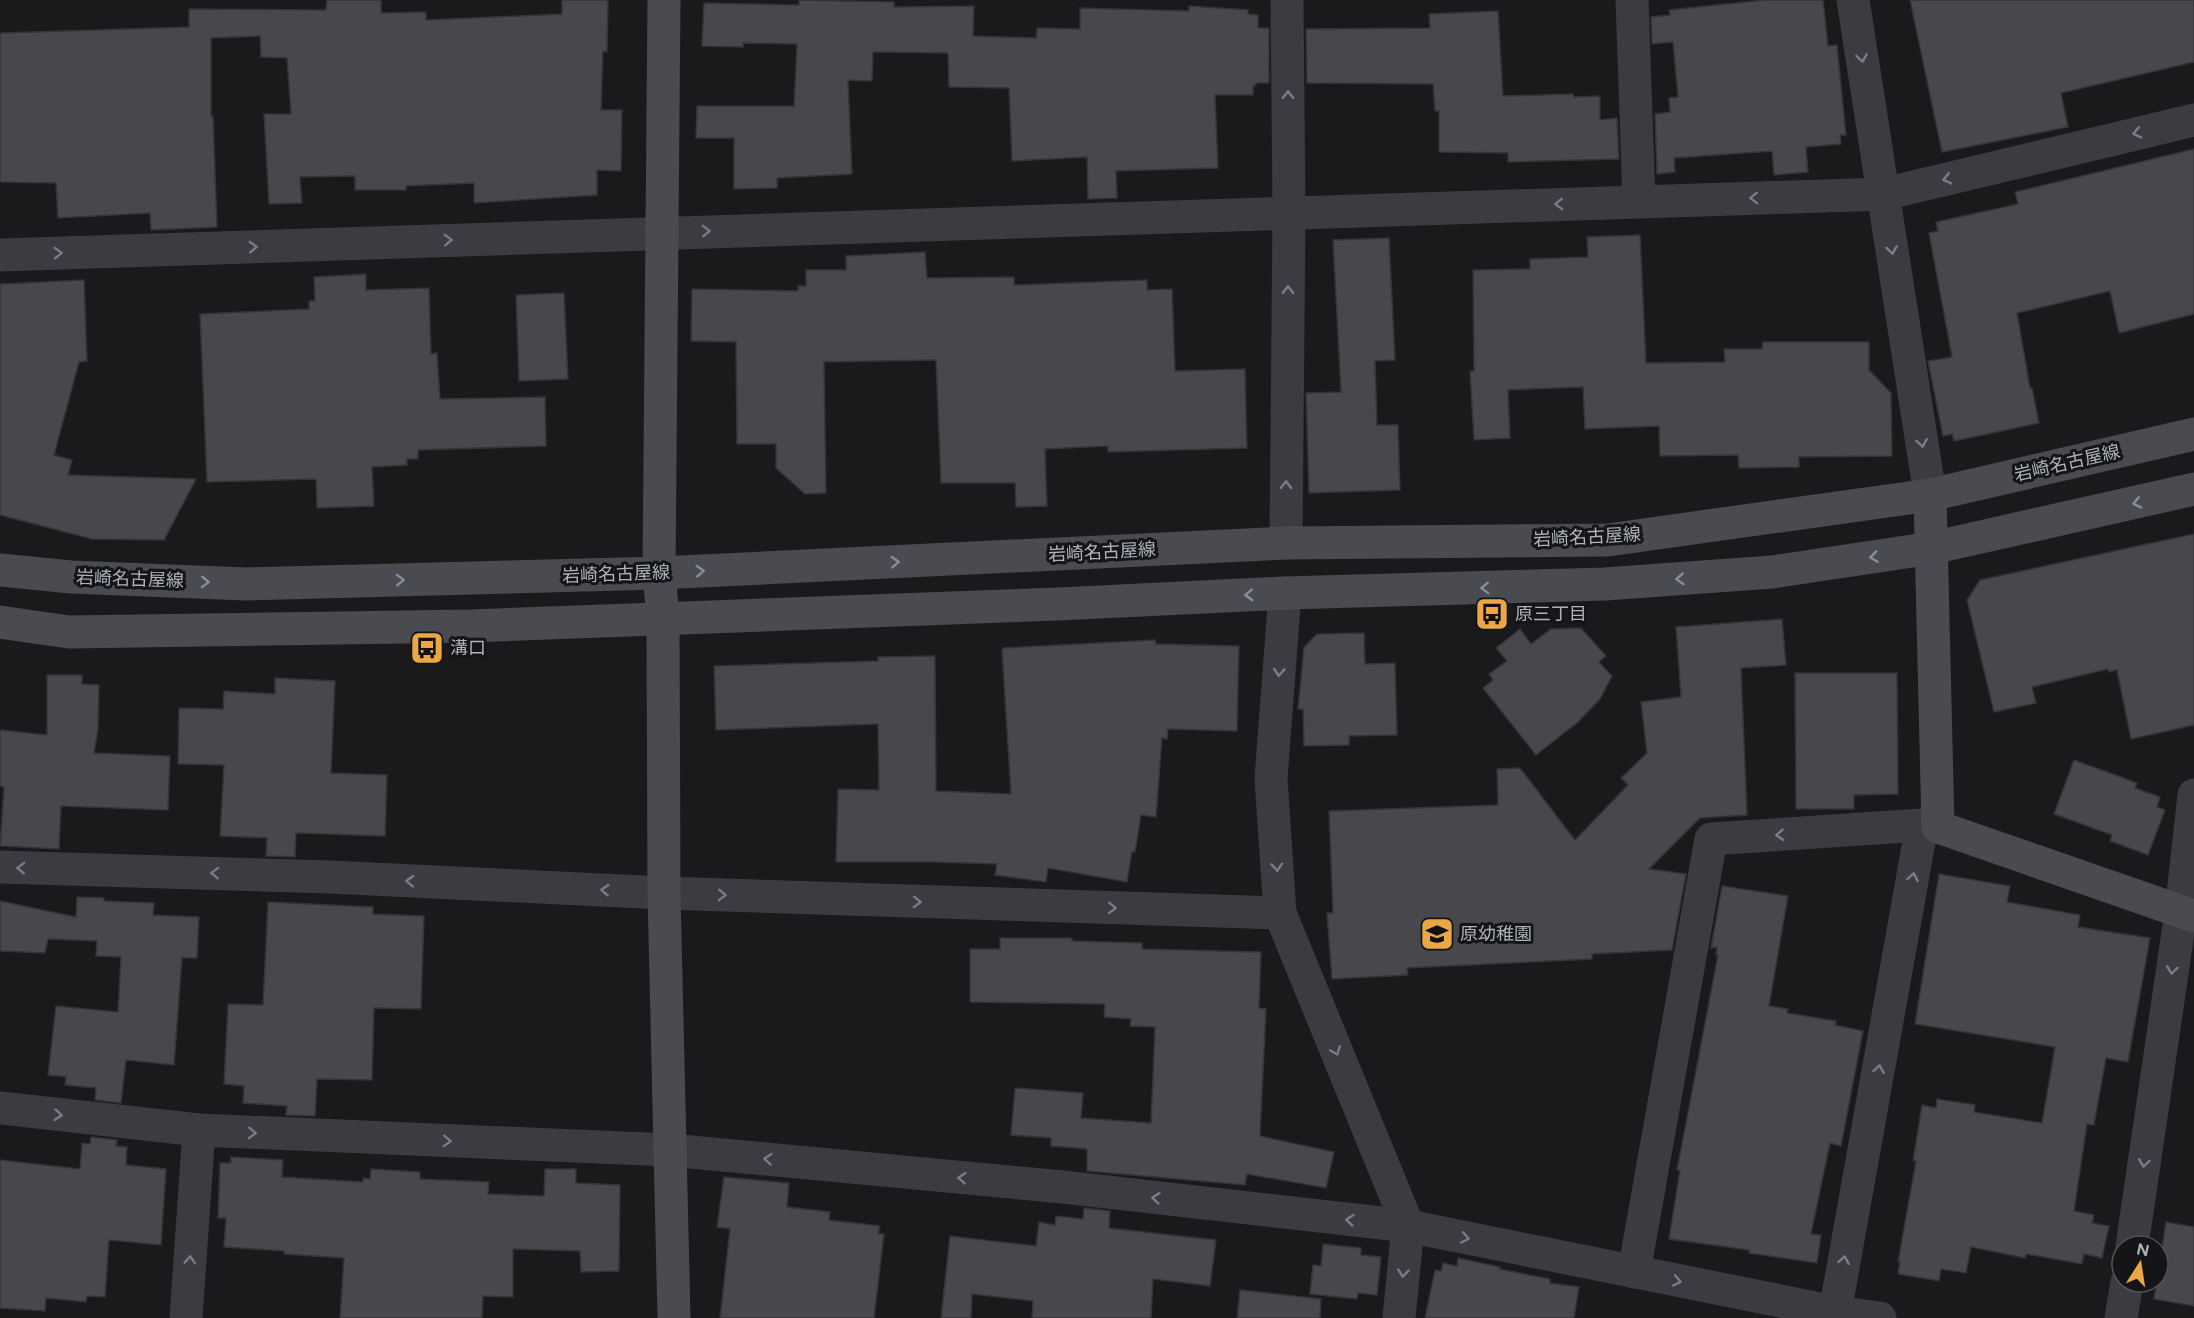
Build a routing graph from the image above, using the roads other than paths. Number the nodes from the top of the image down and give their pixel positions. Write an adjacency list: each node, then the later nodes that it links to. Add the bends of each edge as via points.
1 (664, 0): 9 (main road)
2 (1287, 0): 8 (street, one-way to 2)
3 (1632, 0): 7 (street)
4 (1853, 0): 6 (street, one-way to 6)
5 (2194, 120): 6 (street, one-way to 6)
6 (1884, 194): 7 (street, one-way to 7); 13 (street, one-way to 13)
7 (1639, 201): 8 (street, one-way to 8)
8 (1289, 212): 9 (street, one-way to 8); 14 (street, one-way to 8)
9 (662, 233): 10 (street, one-way to 9); 17 (main road)
10 (0, 255)
11 (2194, 434): 13 (main road, 岩崎名古屋線)
12 (2194, 489): 15 (main road, one-way to 15)
13 (1930, 495): 14 (main road, 岩崎名古屋線, via 1608,540); 15 (main road)
14 (1286, 543): 17 (main road, 岩崎名古屋線, one-way to 14)
15 (1932, 548): 18 (main road, one-way to 18, via 1772,572 1605,585); 22 (main road)
16 (0, 570): 17 (main road, 岩崎名古屋線, one-way to 17, via 71,578 246,584)
17 (659, 573): 19 (main road)
18 (1285, 593): 19 (main road, one-way to 19); 25 (street, one-way to 25, via 1271,778)
19 (663, 620): 20 (main road, via 69,632); 24 (main road)
20 (0, 622)
21 (2194, 795): 26 (street)
22 (1930, 826): 26 (main road); 32 (street, one-way to 32, via 1711,839); 34 (street, one-way to 22)
23 (0, 867): 24 (street, one-way to 23)
24 (663, 893): 25 (street, one-way to 25); 29 (main road)
25 (1280, 914): 30 (street, one-way to 30)
26 (2187, 914): 31 (street, one-way to 31)
27 (0, 1108): 28 (street, one-way to 28)
28 (200, 1130): 29 (street, one-way to 29); 35 (street, one-way to 28)
29 (670, 1150): 30 (street, one-way to 29, via 1063,1187); 36 (main road)
30 (1408, 1226): 32 (street, one-way to 32); 37 (street, one-way to 37)
31 (2134, 1234)
32 (1634, 1272): 34 (street, one-way to 34)
33 (2125, 1294): 39 (street)
34 (1834, 1315): 38 (street)
35 (186, 1318)
36 (674, 1318)
37 (1399, 1318)
38 (1880, 1318)
39 (2121, 1318)

